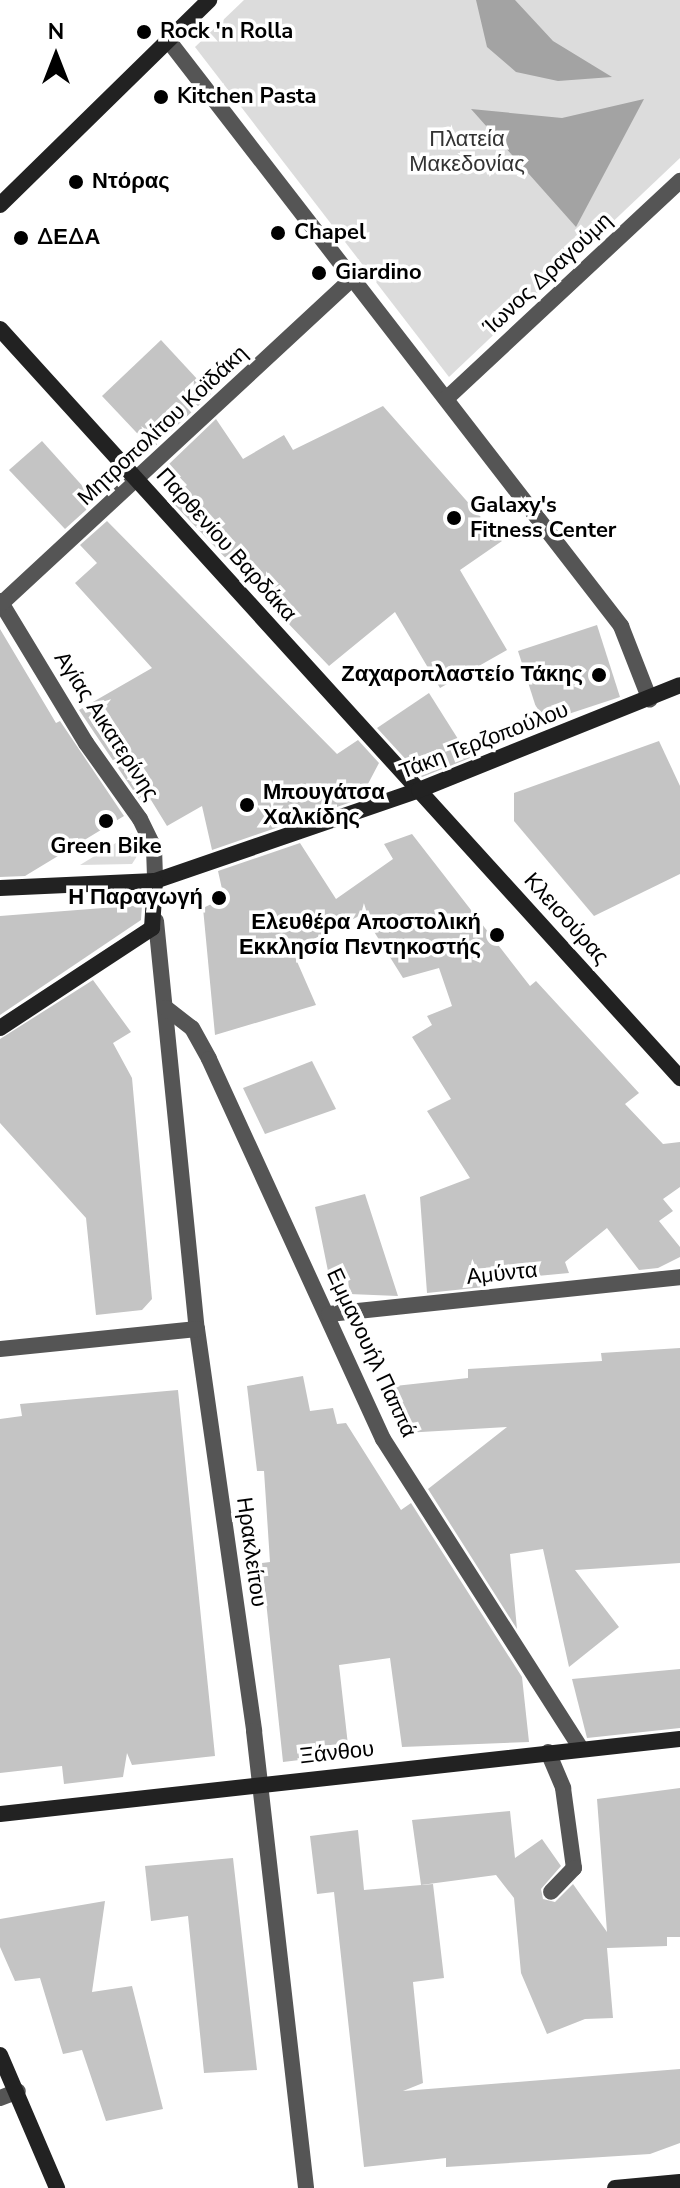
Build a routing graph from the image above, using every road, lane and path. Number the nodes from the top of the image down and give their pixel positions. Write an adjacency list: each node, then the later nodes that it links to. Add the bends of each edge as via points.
1 (209, 0): 2 (main road)
2 (168, 40): 4 (main road); 5 (street)
3 (680, 181): 7 (street, Ίωνος Δραγούμη)
4 (0, 205)
5 (353, 278): 7 (street); 8 (street, Μητροπολίτου Κοϊδάκη)
6 (0, 329): 8 (main road, Παρθενίου Βαρδάκα)
7 (446, 399): 11 (street, via 621,626)
8 (137, 480): 9 (street, Μητροπολίτου Κοϊδάκη); 12 (main road, Παρθενίου Βαρδάκα)
9 (1, 602): 13 (street, Αγίας Αικατερίνης, via 86,743 140,819 154,848)
10 (680, 685): 11 (main road, Τάκη Τερζοπούλου)
11 (650, 700): 12 (main road, Τάκη Τερζοπούλου)
12 (419, 790): 13 (main road, Τάκη Τερζοπούλου); 18 (main road, Κλεισούρας)
13 (155, 881): 14 (main road, Τάκη Τερζοπούλου); 15 (main road)
14 (0, 888)
15 (156, 921): 16 (street, Ηρακλείτου); 17 (main road)
16 (166, 1008): 20 (street, Εμμανουήλ Παππά, via 192,1028 209,1059); 21 (street, Ηρακλείτου)
17 (0, 1028)
18 (680, 1078)
19 (680, 1277): 20 (street, Αμύντα)
20 (329, 1314): 24 (street, Εμμανουήλ Παππά, via 383,1439)
21 (197, 1329): 22 (street); 26 (street, Ηρακλείτου)
22 (0, 1349)
23 (680, 1739): 24 (main road, Ξάνθου)
24 (581, 1749): 25 (main road, Ξάνθου)
25 (548, 1752): 26 (main road, Ξάνθου); 28 (street, via 563,1788 574,1868)
26 (259, 1784): 27 (main road, Ξάνθου); 34 (street, Ηρακλείτου)
27 (0, 1814)
28 (551, 1892)
29 (0, 2055): 30 (main road)
30 (18, 2091): 31 (street); 33 (main road)
31 (0, 2098)
32 (680, 2182): 35 (main road)
33 (57, 2188)
34 (306, 2188)
35 (615, 2188)

